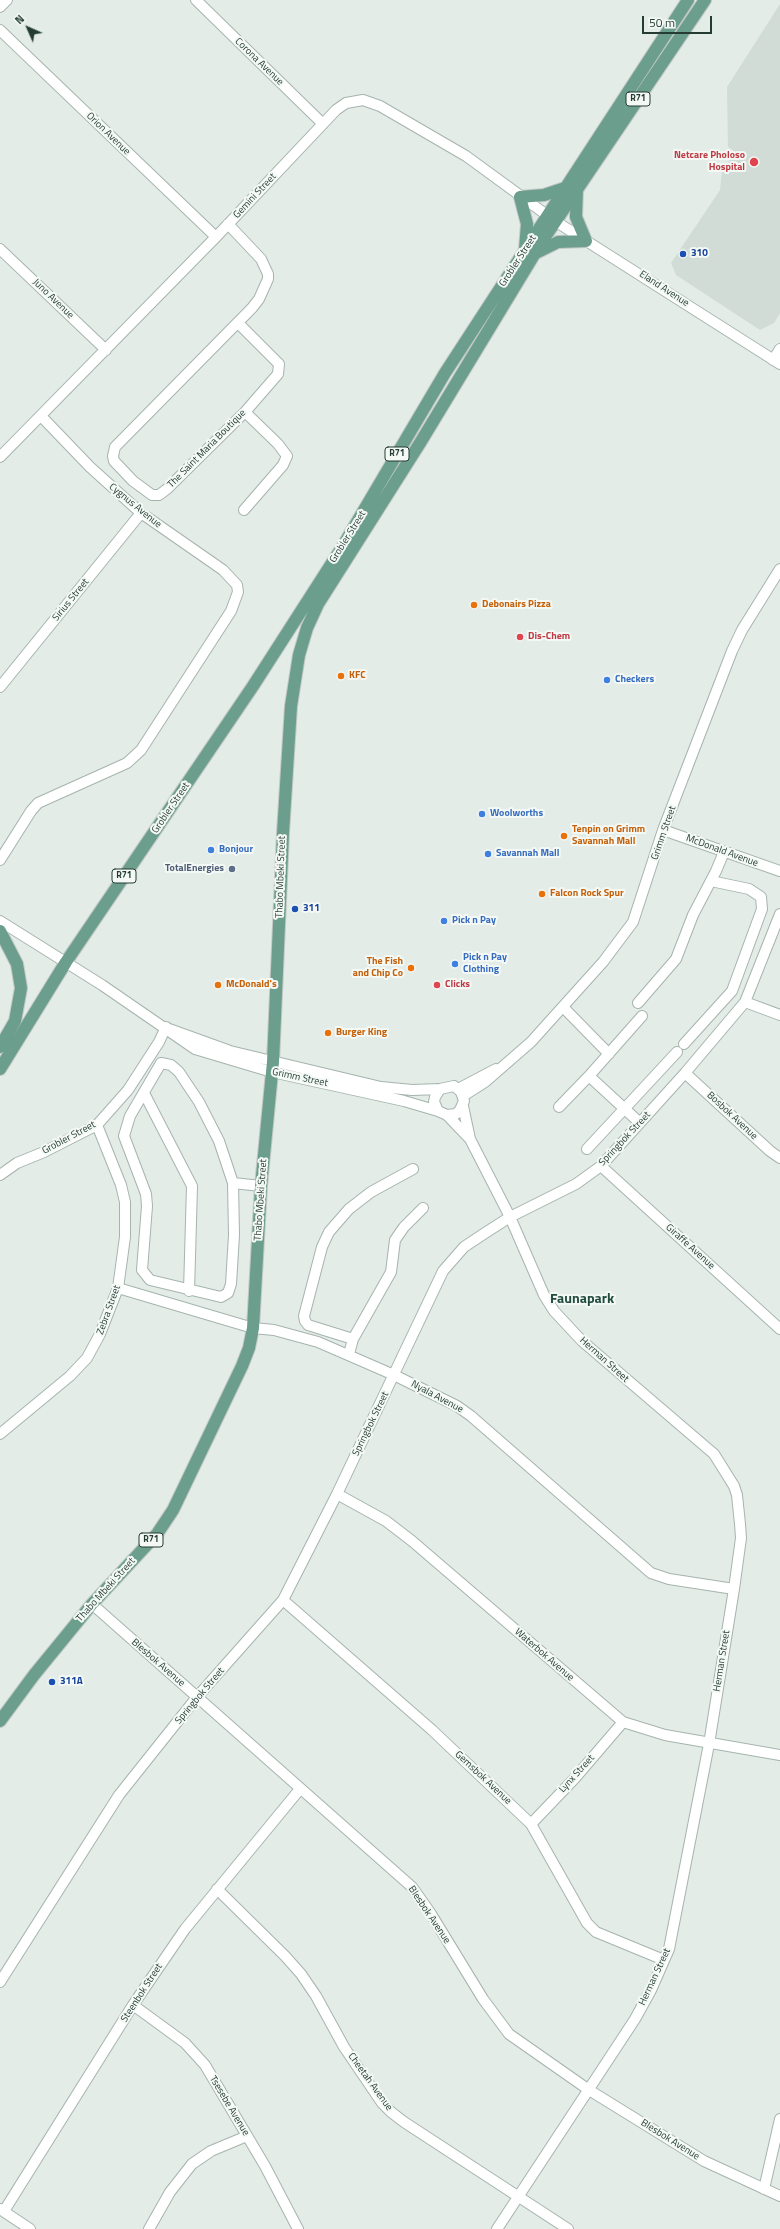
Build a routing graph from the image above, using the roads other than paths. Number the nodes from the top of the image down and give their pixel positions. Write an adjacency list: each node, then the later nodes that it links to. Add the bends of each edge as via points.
1 (7, 0): 5 (street)
2 (196, 0): 7 (street, Corona Avenue)
3 (688, 0): 8 (main road, Grobler Street / R71)
4 (705, 0): 9 (main road, Grobler Street / R71)
5 (0, 7)
6 (0, 30): 13 (street, Orion Avenue)
7 (323, 124): 10 (street, Gemini Street, via 346,103 363,100 372,102 466,156); 12 (street, Gemini Street)
8 (565, 188): 10 (main road, via 544,195); 11 (main road, Grobler Street / R71)
9 (577, 189): 11 (main road, Grobler Street / R71); 14 (main road, via 576,217)
10 (520, 197): 11 (street, Gemini Street); 16 (main road, via 527,224)
11 (551, 218): 14 (street, Eland Avenue); 16 (main road, Grobler Street / R71)
12 (228, 224): 13 (street, Gemini Street); 17 (street, The Saint Maria Boutique, via 261,259 268,274 259,299)
13 (216, 237): 19 (street, Gemini Street)
14 (586, 241): 16 (main road, via 558,242); 20 (street, Eland Avenue)
15 (0, 248): 19 (street, Juno Avenue)
16 (530, 252): 26 (main road, Grobler Street / R71, via 445,373); 28 (main road, Grobler Street / R71, via 416,450)
17 (238, 323): 21 (street, The Saint Maria Boutique, via 279,364 278,374); 21 (street, The Saint Maria Boutique, via 118,444 113,452 114,461 144,491 159,495)
18 (780, 349): 20 (street)
19 (106, 350): 22 (street, Gemini Street)
20 (777, 362)
21 (245, 412): 24 (street, via 285,451 287,458)
22 (42, 416): 23 (street, Gemini Street); 25 (street, Cygnus Avenue, via 90,467)
23 (0, 457)
24 (244, 510)
25 (141, 513): 30 (street, Sirius Street); 33 (street, Cygnus Avenue, via 216,565 238,585 231,611 141,750 127,763 38,804)
26 (349, 536): 28 (main road, via 347,550); 29 (main road, Grobler Street / R71)
27 (780, 569): 31 (street, Grimm Street, via 732,651)
28 (318, 604): 29 (main road); 48 (main road, Thabo Mbeki Street / R71, via 299,655 291,706)
29 (253, 686): 39 (main road, Grobler Street / R71)
30 (0, 687)
31 (664, 830): 32 (street, McDonald Avenue); 42 (street, Grimm Street, via 633,922 603,962)
32 (724, 852): 34 (street, McDonald Avenue); 35 (street)
33 (0, 860)
34 (780, 871)
35 (710, 881): 41 (street, via 676,959); 56 (street, via 749,889 761,897 762,909 732,991)
36 (780, 914): 40 (street, Springbok Street)
37 (0, 922): 39 (street, Grimm Street)
38 (0, 931): 46 (main road, via 17,964 21,988 15,1021)
39 (66, 962): 45 (street, Grimm Street); 49 (main road, Grobler Street / R71)
40 (745, 1002): 43 (street); 50 (street, Springbok Street)
41 (638, 1003)
42 (563, 1007): 47 (street); 54 (street, Grimm Street, via 531,1042 485,1082)
43 (780, 1015)
44 (642, 1016): 47 (street)
45 (167, 1028): 48 (street, Grimm Street); 59 (street, Grobler Street, via 128,1090)
46 (0, 1047)
47 (609, 1054): 51 (street)
48 (273, 1067): 52 (street, Grimm Street, via 381,1087); 57 (street, Grimm Street); 67 (main road, Thabo Mbeki Street / R71)
49 (0, 1069)
50 (685, 1073): 58 (street, Springbok Street); 62 (street, Bosbok Avenue)
51 (589, 1076): 55 (street); 56 (street)
52 (440, 1089): 54 (street, via 449,1086); 57 (street, via 434,1102)
53 (144, 1093): 66 (street, via 161,1063 171,1065 178,1072 199,1102 212,1127 228,1163); 71 (street, via 192,1186); 71 (street, via 130,1116 124,1136 146,1194 142,1270 148,1279)
54 (461, 1097): 57 (street, via 456,1114); 60 (street, Herman Street)
55 (560, 1107)
56 (624, 1108): 58 (street); 61 (street)
57 (442, 1113): 60 (street, Herman Street)
58 (640, 1123): 63 (street, Springbok Street)
59 (97, 1125): 65 (street, Grobler Street, via 17,1163); 70 (street, Zebra Street, via 121,1185 125,1202 125,1237)
60 (470, 1139): 69 (street, Herman Street)
61 (587, 1150)
62 (780, 1158)
63 (600, 1166): 69 (street, Springbok Street, via 576,1184); 73 (street, Giraffe Avenue)
64 (413, 1169): 74 (street, via 371,1192 349,1209 329,1232 322,1247 304,1316 305,1321 308,1325)
65 (0, 1175)
66 (233, 1183): 67 (street); 71 (street, via 234,1235 228,1293 221,1298)
67 (261, 1186): 72 (main road, Thabo Mbeki Street / R71)
68 (423, 1208): 74 (street, via 395,1240 391,1272)
69 (510, 1217): 76 (street, Springbok Street, via 464,1247 443,1271); 79 (street, Herman Street, via 544,1295 564,1324 650,1401 706,1446 726,1471 737,1495 741,1538)
70 (118, 1288): 72 (street, Nyala Avenue); 77 (street, Zebra Street, via 100,1334 87,1358 70,1376)
71 (189, 1291)
72 (253, 1328): 75 (street, Nyala Avenue, via 274,1330); 81 (main road, Thabo Mbeki Street / R71, via 242,1366 173,1510 157,1534)
73 (780, 1329)
74 (353, 1339): 75 (street)
75 (349, 1354): 76 (street, Nyala Avenue)
76 (394, 1375): 78 (street, Springbok Street); 79 (street, Nyala Avenue, via 457,1406 471,1416 651,1573 669,1579)
77 (0, 1434)
78 (337, 1494): 80 (street, Springbok Street); 84 (street, Waterbok Avenue, via 386,1521 412,1541)
79 (734, 1588): 85 (street, Herman Street)
80 (283, 1600): 82 (street, Springbok Street); 88 (street, Gemsbok Avenue, via 432,1730)
81 (92, 1604): 82 (street, Blesbok Avenue); 83 (main road, Thabo Mbeki Street / R71)
82 (197, 1697): 87 (street, Blesbok Avenue); 91 (street, Springbok Street, via 119,1795)
83 (0, 1721)
84 (622, 1722): 85 (street, Waterbok Avenue, via 665,1736); 88 (street, Lynx Street, via 575,1778)
85 (709, 1744): 86 (street, Waterbok Avenue); 90 (street, Herman Street, via 671,1939)
86 (780, 1755)
87 (300, 1789): 89 (street, Steenbok Street); 93 (street, Blesbok Avenue, via 412,1887 483,2000 509,2034)
88 (531, 1824): 90 (street, Gemsbok Avenue, via 587,1923 596,1932)
89 (217, 1888): 92 (street, Steenbok Street, via 185,1929); 97 (street, Cheetah Avenue, via 300,1974 316,1996 344,2047 382,2103 404,2122)
90 (664, 1960): 93 (street, Herman Street, via 644,2003)
91 (0, 1982)
92 (133, 2005): 95 (street, Tsesebe Avenue, via 196,2054); 99 (street, Steenbok Street)
93 (590, 2090): 96 (street, Blesbok Avenue, via 704,2161); 97 (street, Herman Street)
94 (780, 2119): 96 (street)
95 (247, 2136): 101 (street, via 211,2151 192,2164 170,2192); 102 (street, Tsesebe Avenue)
96 (764, 2189): 98 (street, Blesbok Avenue)
97 (519, 2196): 103 (street, Herman Street); 104 (street, Cheetah Avenue)
98 (780, 2196)
99 (2, 2210): 100 (street)
100 (30, 2229)
101 (148, 2229)
102 (298, 2229)
103 (497, 2229)
104 (568, 2229)

